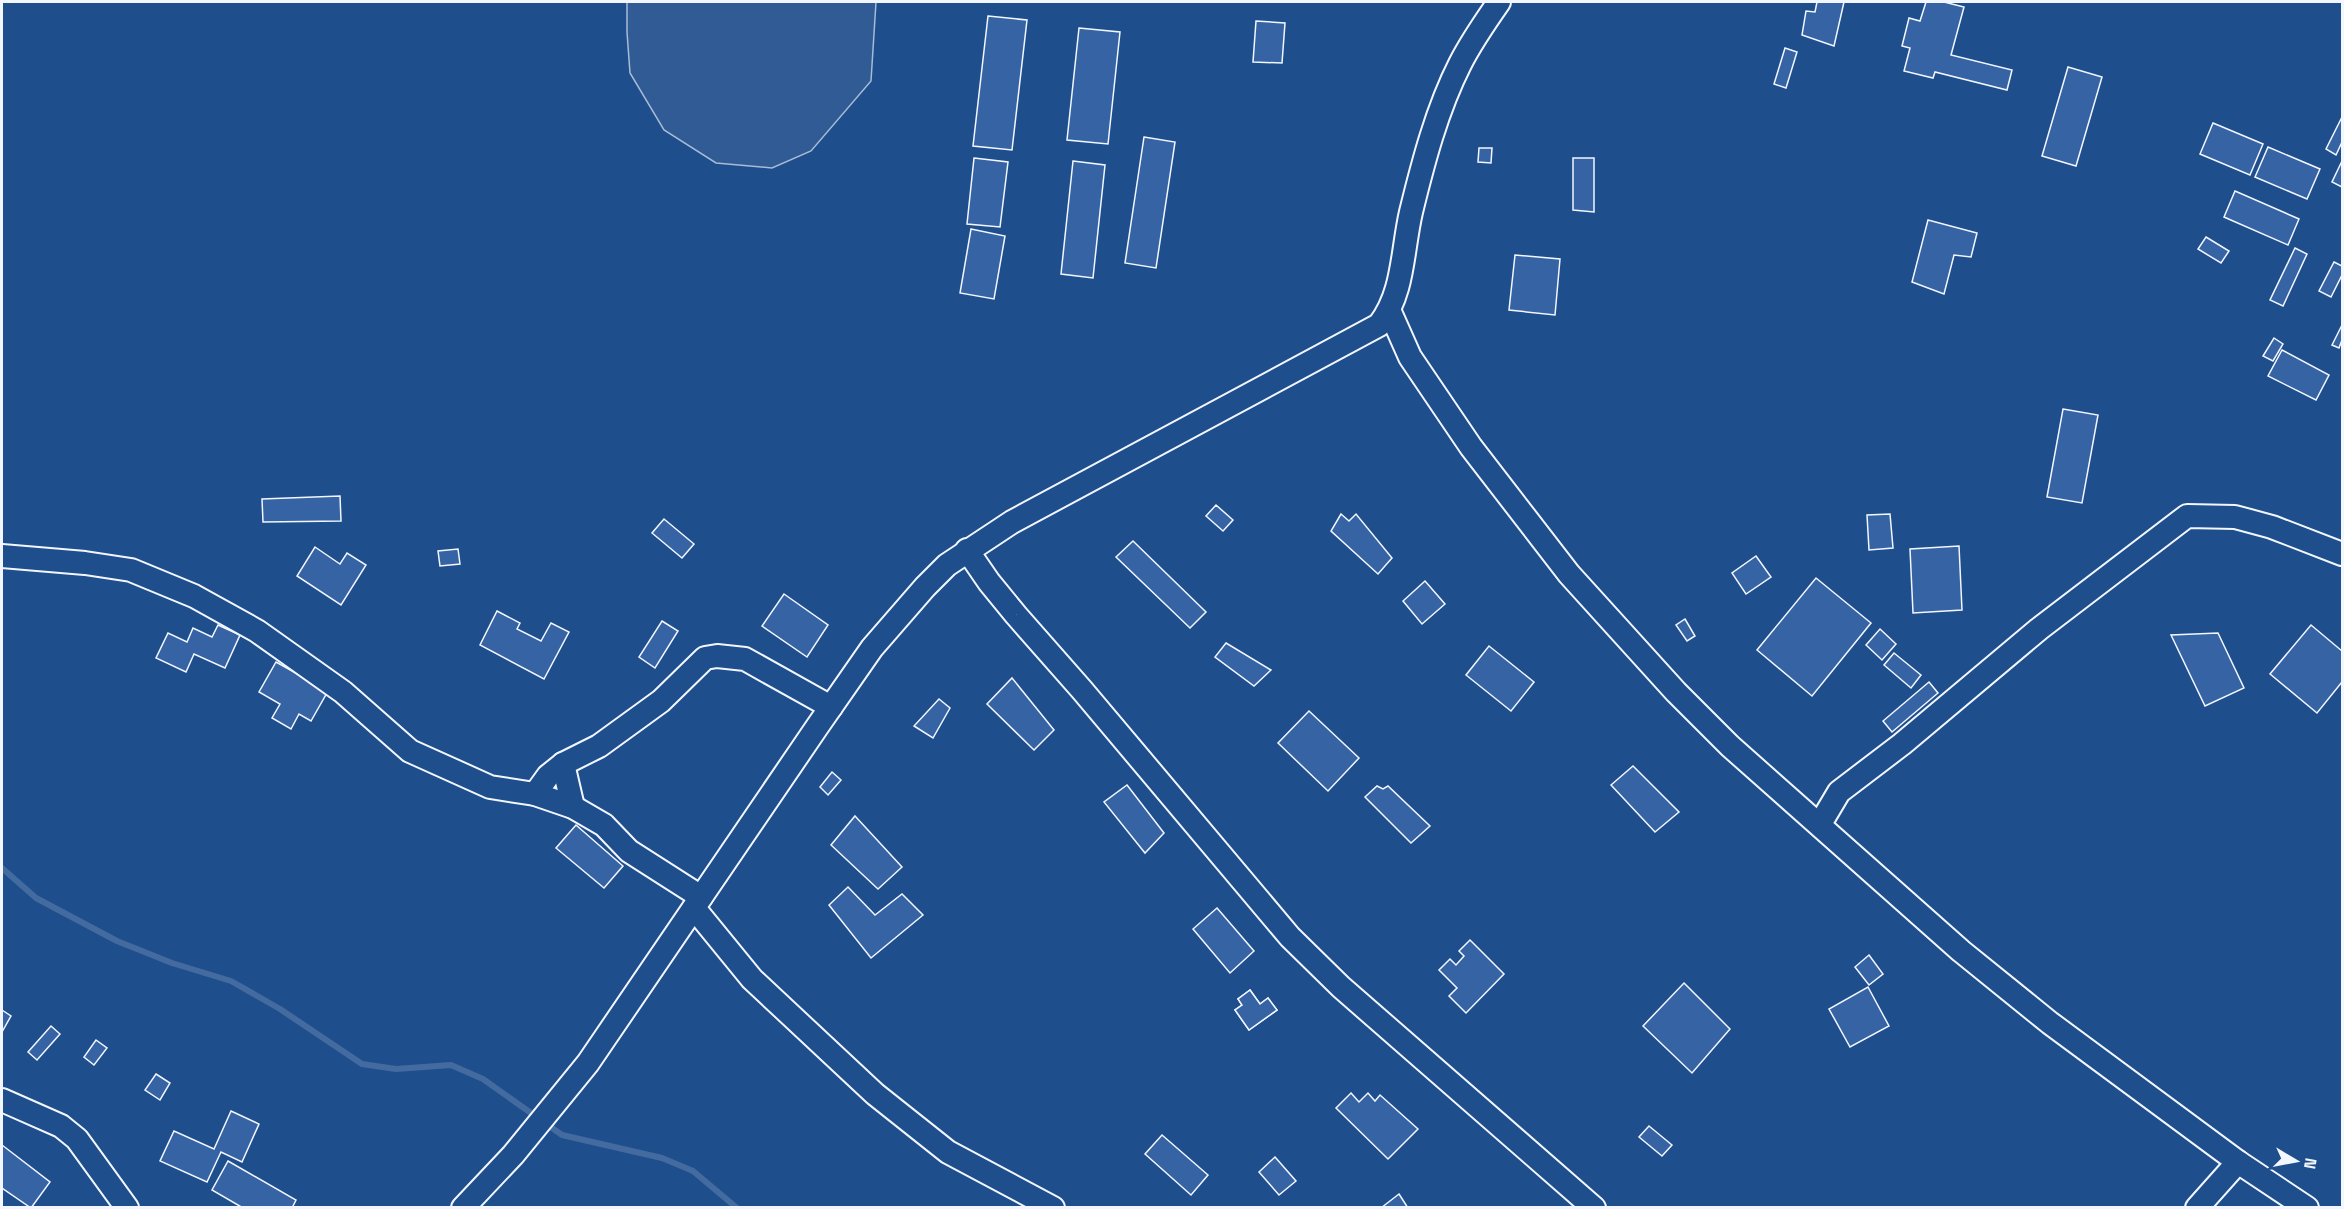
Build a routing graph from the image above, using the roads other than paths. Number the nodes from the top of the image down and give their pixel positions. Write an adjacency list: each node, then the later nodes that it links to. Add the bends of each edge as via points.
1 (1499, 2): 2 (street, via 1460,64 1438,117 1411,213)
2 (1390, 312): 5 (street, via 1364,334 1067,492); 12 (street, via 1410,357 1471,447 1569,574 1683,700)
3 (2343, 537): 4 (street)
4 (2319, 544): 6 (street); 12 (street, via 2235,517 2187,516 2039,629 1839,792)
5 (967, 550): 8 (street, via 925,587 873,648); 19 (street, via 1016,615 1290,937 1341,987)
6 (2343, 554)
7 (2, 556): 10 (street, via 131,570 194,596 257,631 343,692 410,751 490,787)
8 (831, 707): 9 (street, via 745,659 705,658 661,701 599,746); 13 (street)
9 (563, 764): 10 (street); 11 (street)
10 (535, 794): 11 (street)
11 (573, 807): 13 (street, via 604,825 629,851)
12 (1820, 824): 15 (street, via 1970,958 2050,1023)
13 (698, 902): 17 (street, via 588,1063 513,1155); 18 (street, via 752,979 875,1094 948,1152)
14 (2, 1100): 16 (street, via 61,1126 77,1139)
15 (2238, 1162): 20 (street); 21 (street)
16 (127, 1208)
17 (463, 1208)
18 (1053, 1208)
19 (1594, 1208)
20 (2197, 1208)
21 (2307, 1208)

